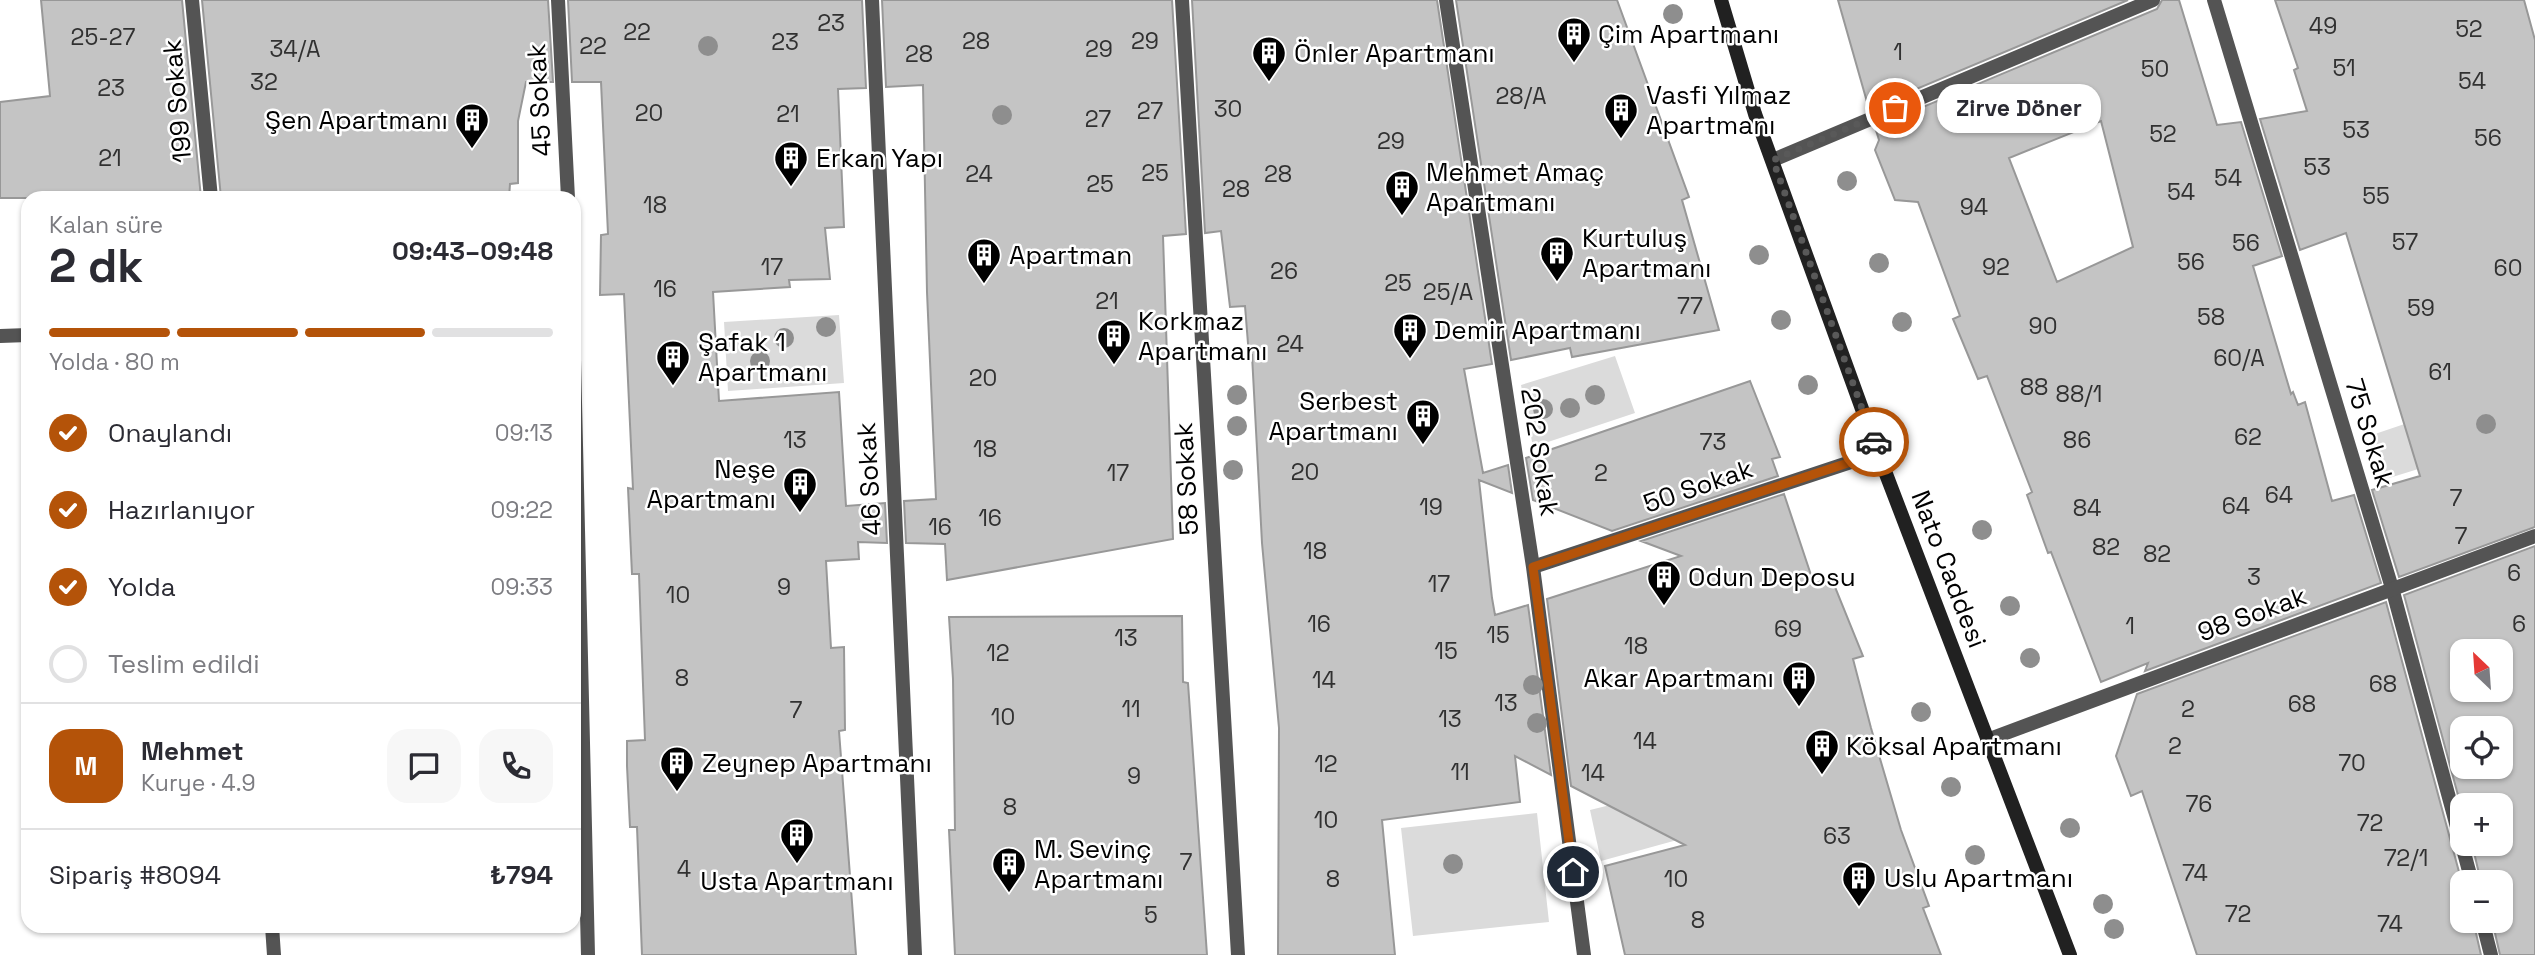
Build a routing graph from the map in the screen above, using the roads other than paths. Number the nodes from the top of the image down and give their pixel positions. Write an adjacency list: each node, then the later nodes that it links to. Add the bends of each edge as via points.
1 (192, 0): 10 (street, 199 Sokak)
2 (558, 0): 11 (street, 45 Sokak)
3 (872, 0): 25 (street, 46 Sokak)
4 (1182, 0): 26 (street, 58 Sokak)
5 (1446, 0): 16 (street, 202 Sokak)
6 (1721, 0): 9 (main road, Nato Caddesi)
7 (2152, 0): 9 (street)
8 (2214, 0): 17 (street, 75 Sokak)
9 (1773, 160): 14 (main road, Nato Caddesi)
10 (210, 191)
11 (568, 191)
12 (21, 335): 13 (street)
13 (0, 336)
14 (1878, 453): 16 (street, 50 Sokak); 19 (main road, Nato Caddesi)
15 (2535, 536): 17 (street, 98 Sokak)
16 (1533, 567): 27 (street, 202 Sokak)
17 (2392, 589): 19 (street, 98 Sokak); 20 (street, 75 Sokak)
18 (581, 658): 24 (street)
19 (1987, 740): 28 (main road, Nato Caddesi)
20 (2469, 870)
21 (272, 933): 23 (street)
22 (2485, 933): 29 (street)
23 (274, 955)
24 (588, 955)
25 (915, 955)
26 (1238, 955)
27 (1584, 955)
28 (2070, 955)
29 (2491, 955)

